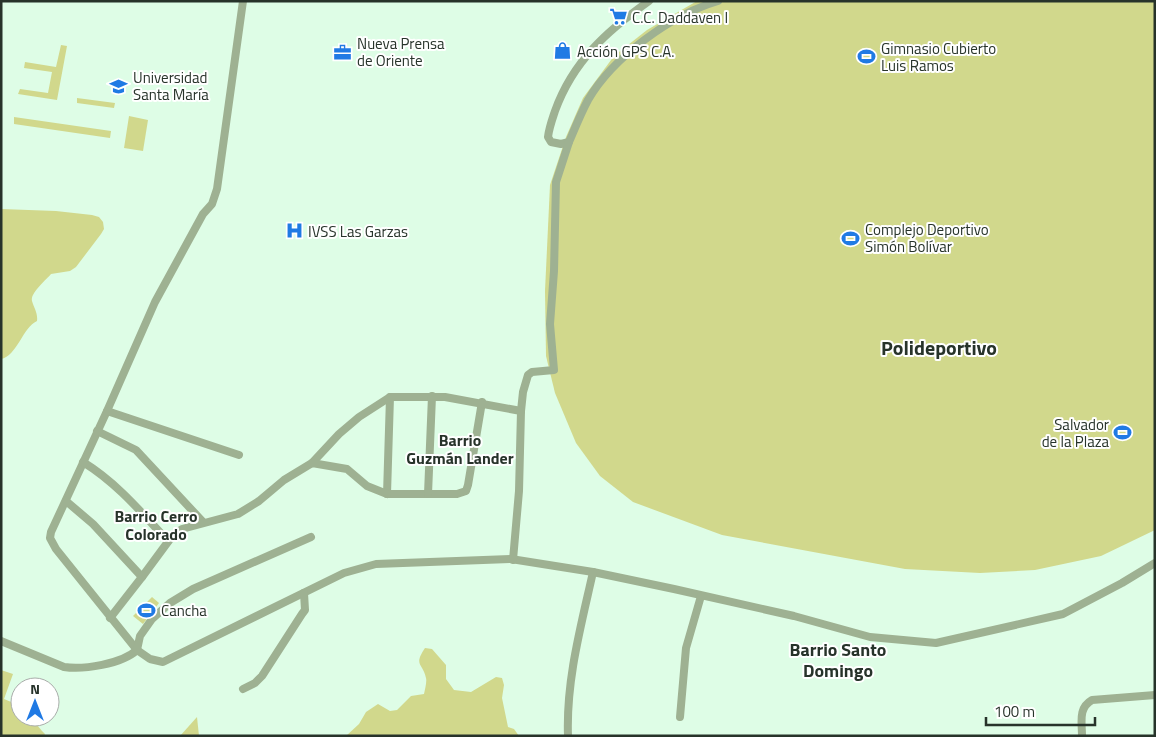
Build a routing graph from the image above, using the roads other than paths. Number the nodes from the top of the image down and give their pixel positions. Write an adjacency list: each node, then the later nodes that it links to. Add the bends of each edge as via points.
1 (243, 1): 8 (street, via 217,189 212,204 203,214 155,302)
2 (649, 1): 4 (street, via 591,49 574,72 564,90 548,137 556,144)
3 (718, 1): 4 (street, via 654,33 614,65 589,99)
4 (569, 142): 9 (street, via 556,182 550,324 554,370 528,375)
5 (432, 396): 6 (street); 7 (street); 15 (street)
6 (390, 397): 13 (street, via 359,417); 14 (street)
7 (482, 402): 9 (street); 15 (street, via 466,491)
8 (107, 411): 10 (street); 11 (street)
9 (521, 411): 20 (street)
10 (97, 431): 12 (street); 17 (street, via 136,450)
11 (238, 455)
12 (83, 462): 16 (street); 19 (street, via 122,491)
13 (312, 463): 14 (street, via 347,469 367,486); 17 (street, via 238,514)
14 (387, 494): 15 (street)
15 (428, 494)
16 (66, 501): 23 (street, via 93,524); 26 (street, via 51,532 52,544)
17 (203, 522): 19 (street, via 182,529)
18 (311, 536): 28 (street, via 193,589 170,603 152,619 140,636)
19 (168, 541): 23 (street)
20 (513, 560): 22 (street); 24 (street, via 376,564 344,573)
21 (1155, 563): 25 (street, via 1063,614 936,643 870,637)
22 (593, 572): 25 (street); 32 (street, via 574,654)
23 (142, 577): 26 (street)
24 (304, 593): 28 (street, via 163,662 150,659); 29 (street, via 302,614 262,676)
25 (701, 596): 31 (street, via 686,648)
26 (110, 618): 28 (street)
27 (1, 641): 28 (street, via 74,669 125,658)
28 (137, 650)
29 (243, 689)
30 (1155, 695): 33 (street, via 1092,700 1082,710)
31 (680, 717)
32 (568, 736)
33 (1082, 736)

